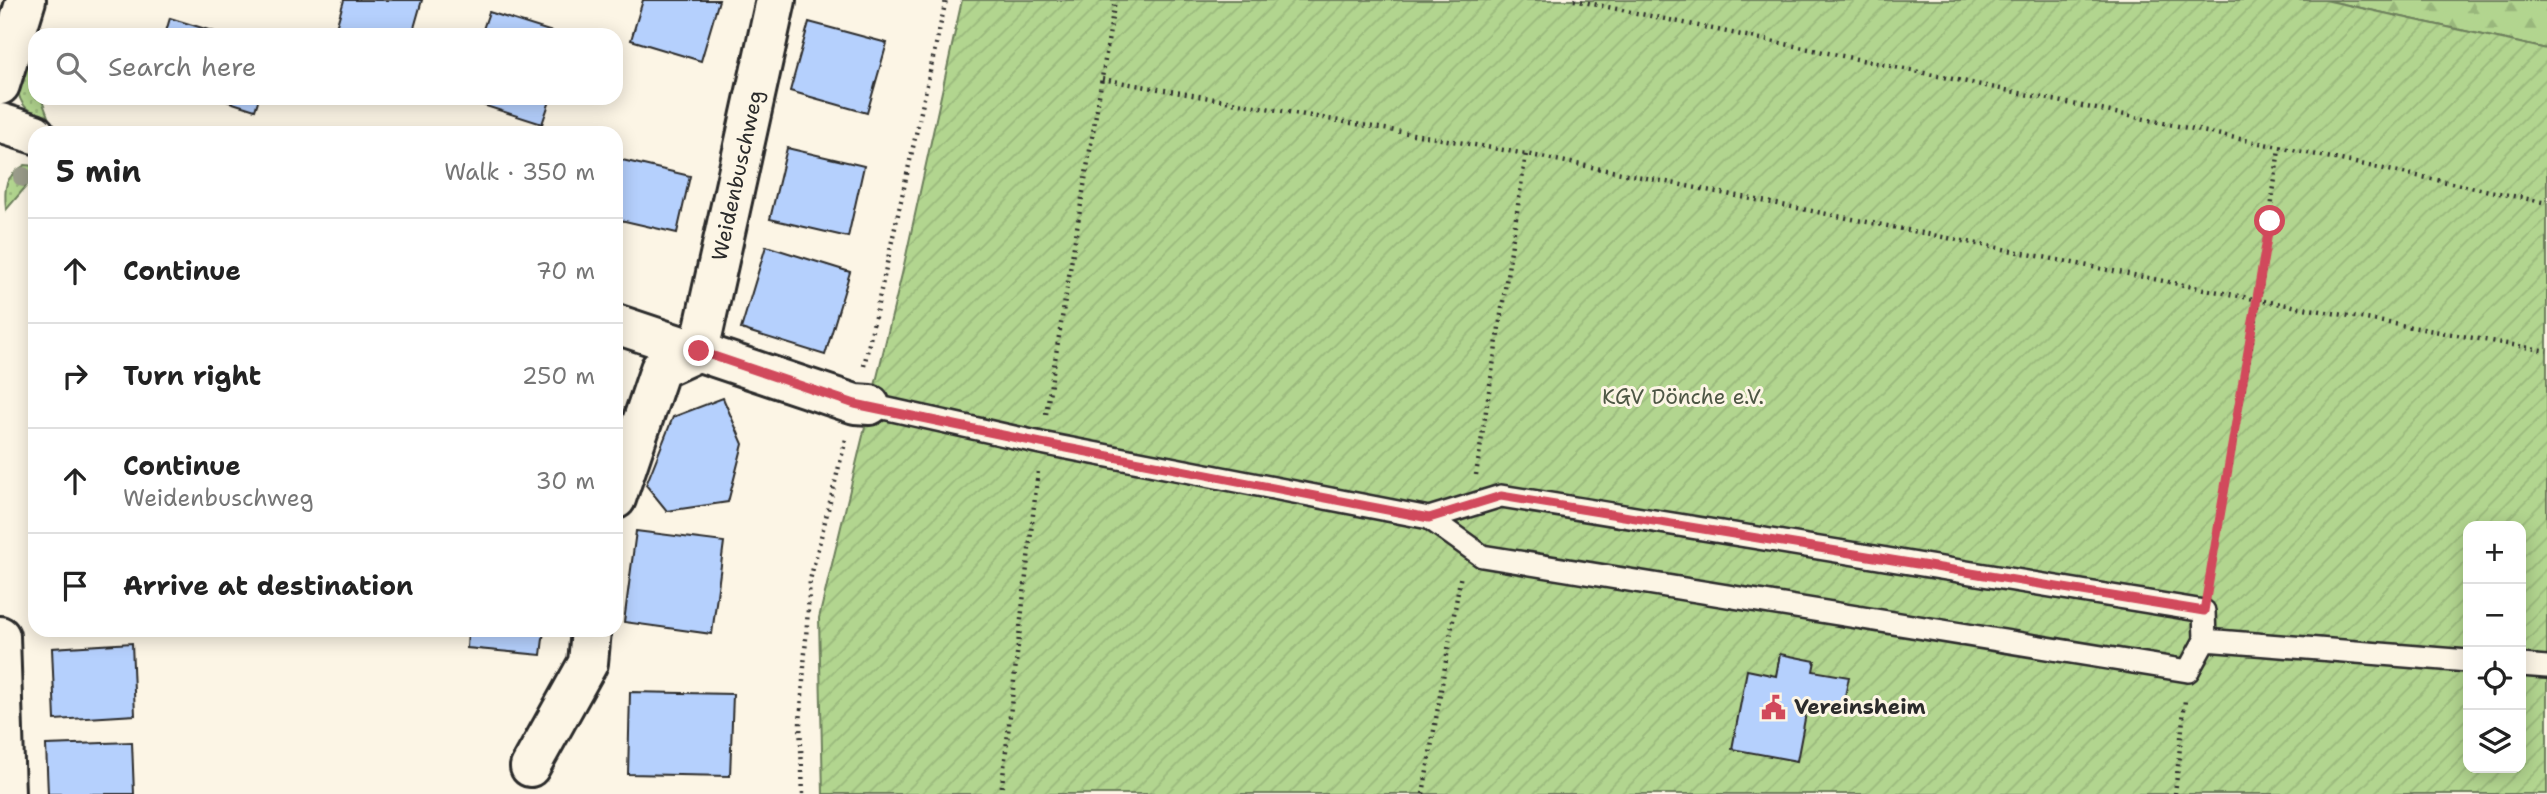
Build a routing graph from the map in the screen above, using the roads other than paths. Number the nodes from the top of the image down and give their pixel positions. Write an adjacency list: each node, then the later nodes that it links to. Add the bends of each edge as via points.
1 (26, 0): 3 (street)
2 (776, 0): 7 (street, Weidenbuschweg)
3 (0, 85)
4 (0, 123): 5 (street)
5 (28, 132)
6 (623, 326): 7 (street)
7 (699, 351): 8 (street, via 855,404); 9 (street, via 660,369)
8 (870, 405): 10 (lane)
9 (623, 478)
10 (1429, 518): 13 (lane, via 1482,556 2188,671); 13 (lane, via 1501,496 2204,611)
11 (0, 636): 18 (street)
12 (590, 637): 17 (street, via 588,663)
13 (2205, 640): 14 (lane)
14 (2463, 661)
15 (2526, 665): 16 (lane)
16 (2547, 667)
17 (530, 767)
18 (5, 794)

